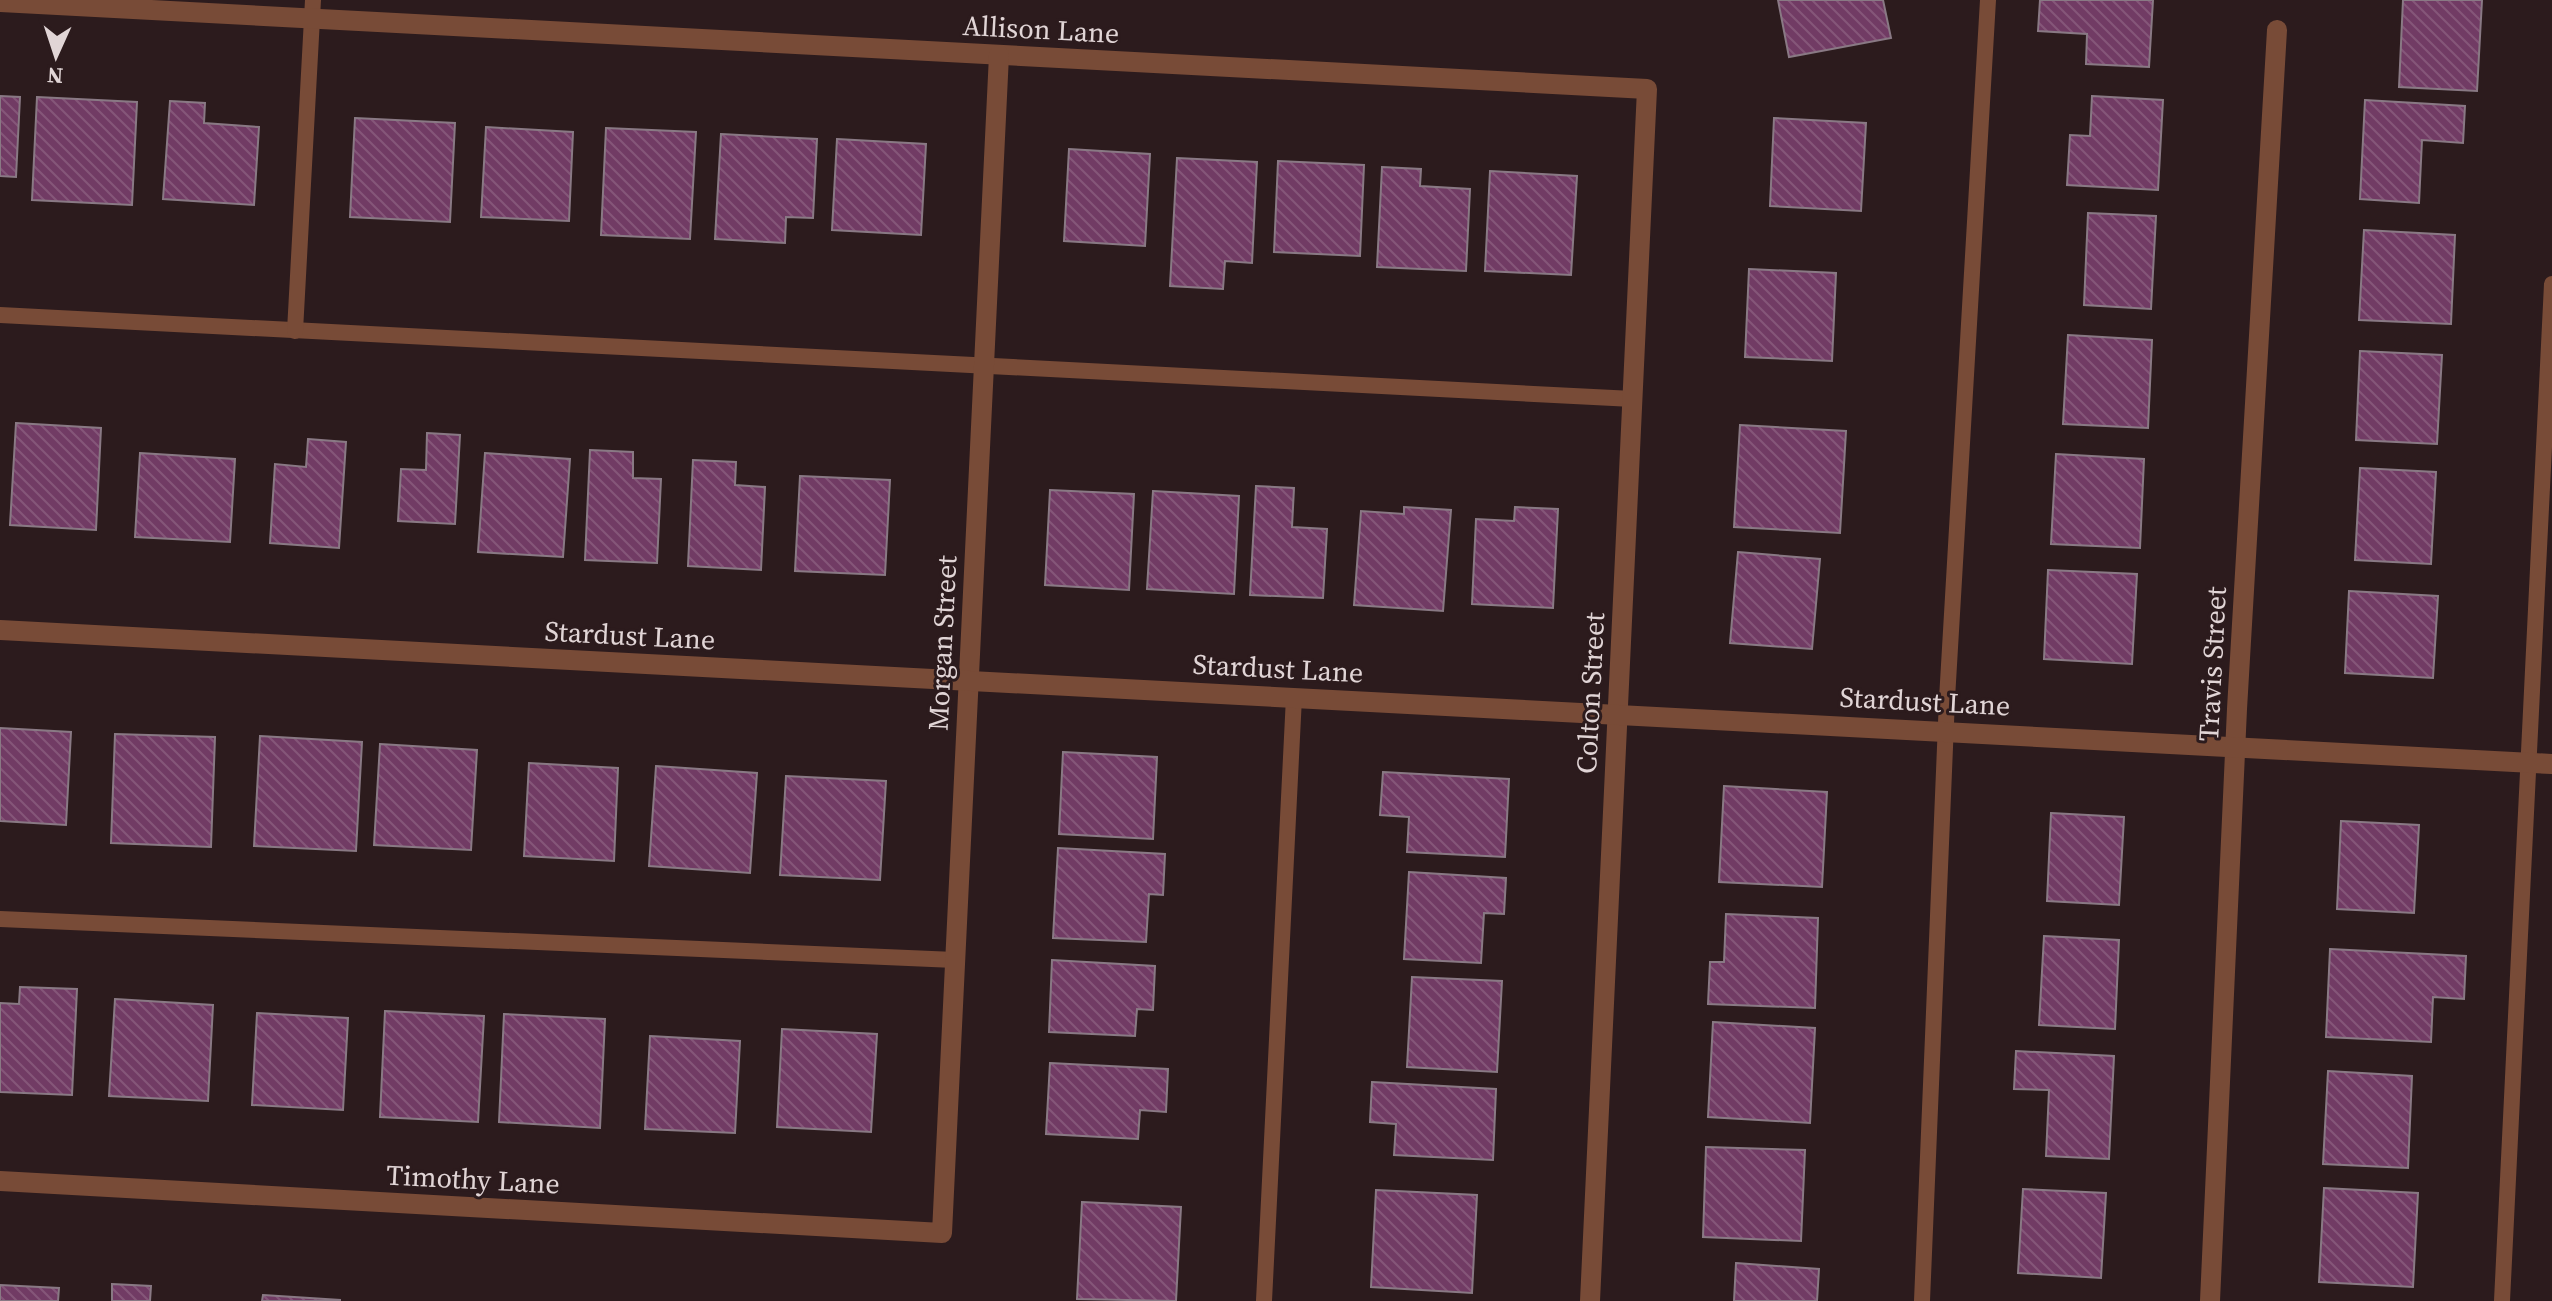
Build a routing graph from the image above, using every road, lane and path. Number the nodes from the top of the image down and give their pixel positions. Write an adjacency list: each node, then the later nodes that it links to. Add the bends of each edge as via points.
1 (1988, 0): 16 (lane)
2 (0, 2): 3 (street, Allison Lane)
3 (313, 9): 5 (street, Allison Lane); 9 (lane)
4 (2277, 30): 17 (street, Travis Street)
5 (999, 55): 6 (street, Allison Lane); 10 (street, Morgan Street)
6 (1647, 89): 11 (street, Colton Street)
7 (2552, 284): 18 (lane)
8 (0, 315): 9 (lane)
9 (295, 331): 10 (lane)
10 (984, 368): 11 (lane); 13 (street, Morgan Street)
11 (1633, 399): 15 (street, Colton Street)
12 (0, 630): 13 (street, Stardust Lane)
13 (969, 680): 14 (street, Stardust Lane); 21 (street, Morgan Street)
14 (1294, 697): 15 (street, Stardust Lane); 24 (lane)
15 (1617, 714): 16 (street, Stardust Lane); 25 (street, Colton Street)
16 (1946, 730): 17 (street, Stardust Lane); 26 (lane)
17 (2236, 746): 18 (street, Stardust Lane); 27 (street, Travis Street)
18 (2529, 763): 19 (street, Stardust Lane); 28 (lane)
19 (2552, 764)
20 (0, 919): 21 (lane)
21 (955, 960): 23 (street, Morgan Street)
22 (0, 1181): 23 (street, Timothy Lane)
23 (942, 1233)
24 (1264, 1301)
25 (1590, 1301)
26 (1922, 1301)
27 (2210, 1301)
28 (2502, 1301)

